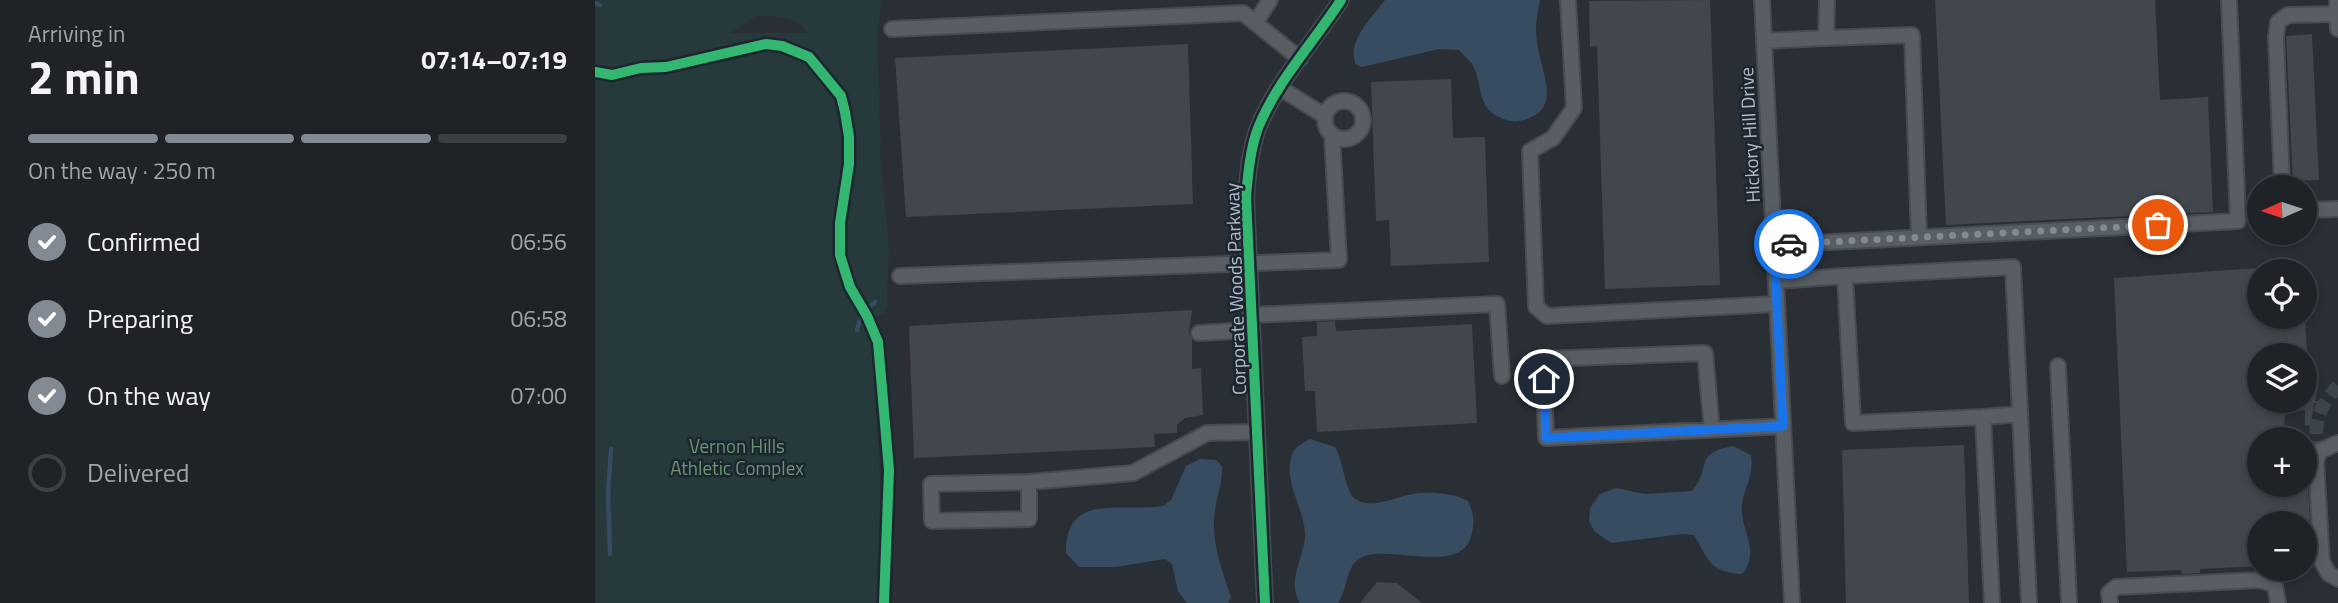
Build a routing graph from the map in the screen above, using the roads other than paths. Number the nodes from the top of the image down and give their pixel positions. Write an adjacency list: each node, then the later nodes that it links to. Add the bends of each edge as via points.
1 (1270, 0): 9 (street)
2 (1342, 0): 14 (street, Corporate Woods Parkway)
3 (1568, 0): 27 (street, via 1574,108 1553,138 1530,151 1536,307 1547,316)
4 (1762, 0): 13 (street, Hickory Hill Drive)
5 (1827, 0): 12 (street)
6 (2229, 0): 21 (street, via 2238,220)
7 (2337, 0): 8 (street)
8 (2337, 14): 11 (street); 18 (street, via 2288,15 2279,22)
9 (1255, 23): 10 (street, via 1243,13); 14 (street)
10 (892, 29)
11 (2338, 29)
12 (1826, 38): 13 (street); 21 (street, via 1912,35)
13 (1764, 41): 22 (street, Hickory Hill Drive)
14 (1300, 59): 15 (street, Corporate Woods Parkway)
15 (1280, 88): 16 (street); 23 (street, Corporate Woods Parkway, via 1259,127 1249,166)
16 (1325, 116): 17 (street); 17 (street, via 1331,105 1343,101 1360,110 1363,123 1356,134 1344,139)
17 (1332, 135): 23 (street, via 1339,260)
18 (2282, 175)
19 (2338, 209): 20 (street)
20 (2317, 210)
21 (1919, 237): 22 (street)
22 (1774, 245): 26 (street, Hickory Hill Drive)
23 (1249, 265): 24 (street); 28 (street, Corporate Woods Parkway)
24 (900, 276)
25 (1845, 276): 26 (street); 32 (street, via 2013,267); 33 (street, via 1853,423)
26 (1776, 281): 27 (street, Hickory Hill Drive)
27 (1777, 304): 34 (street, Hickory Hill Drive)
28 (1252, 322): 29 (street); 31 (street, via 1497,304); 36 (street, Corporate Woods Parkway)
29 (1199, 333)
30 (2058, 366): 44 (street)
31 (1502, 376)
32 (2020, 414): 33 (street); 43 (street)
33 (1983, 417): 42 (street)
34 (1783, 426): 35 (street); 41 (street, Hickory Hill Drive)
35 (1712, 430): 35 (street, via 1546,438 1543,359 1705,353)
36 (1257, 432): 38 (street, via 1207,433 1133,473); 40 (street, Corporate Woods Parkway)
37 (2338, 443): 39 (street, via 2320,451 2316,461 2322,562)
38 (1029, 482): 38 (street, via 931,484 932,521 1030,519)
39 (2338, 579)
40 (1265, 603)
41 (1792, 603)
42 (1993, 603)
43 (2029, 603)
44 (2069, 603)
45 (2110, 603): 46 (street, via 2109,593 2116,587 2260,580 2276,585)
46 (2278, 603)

